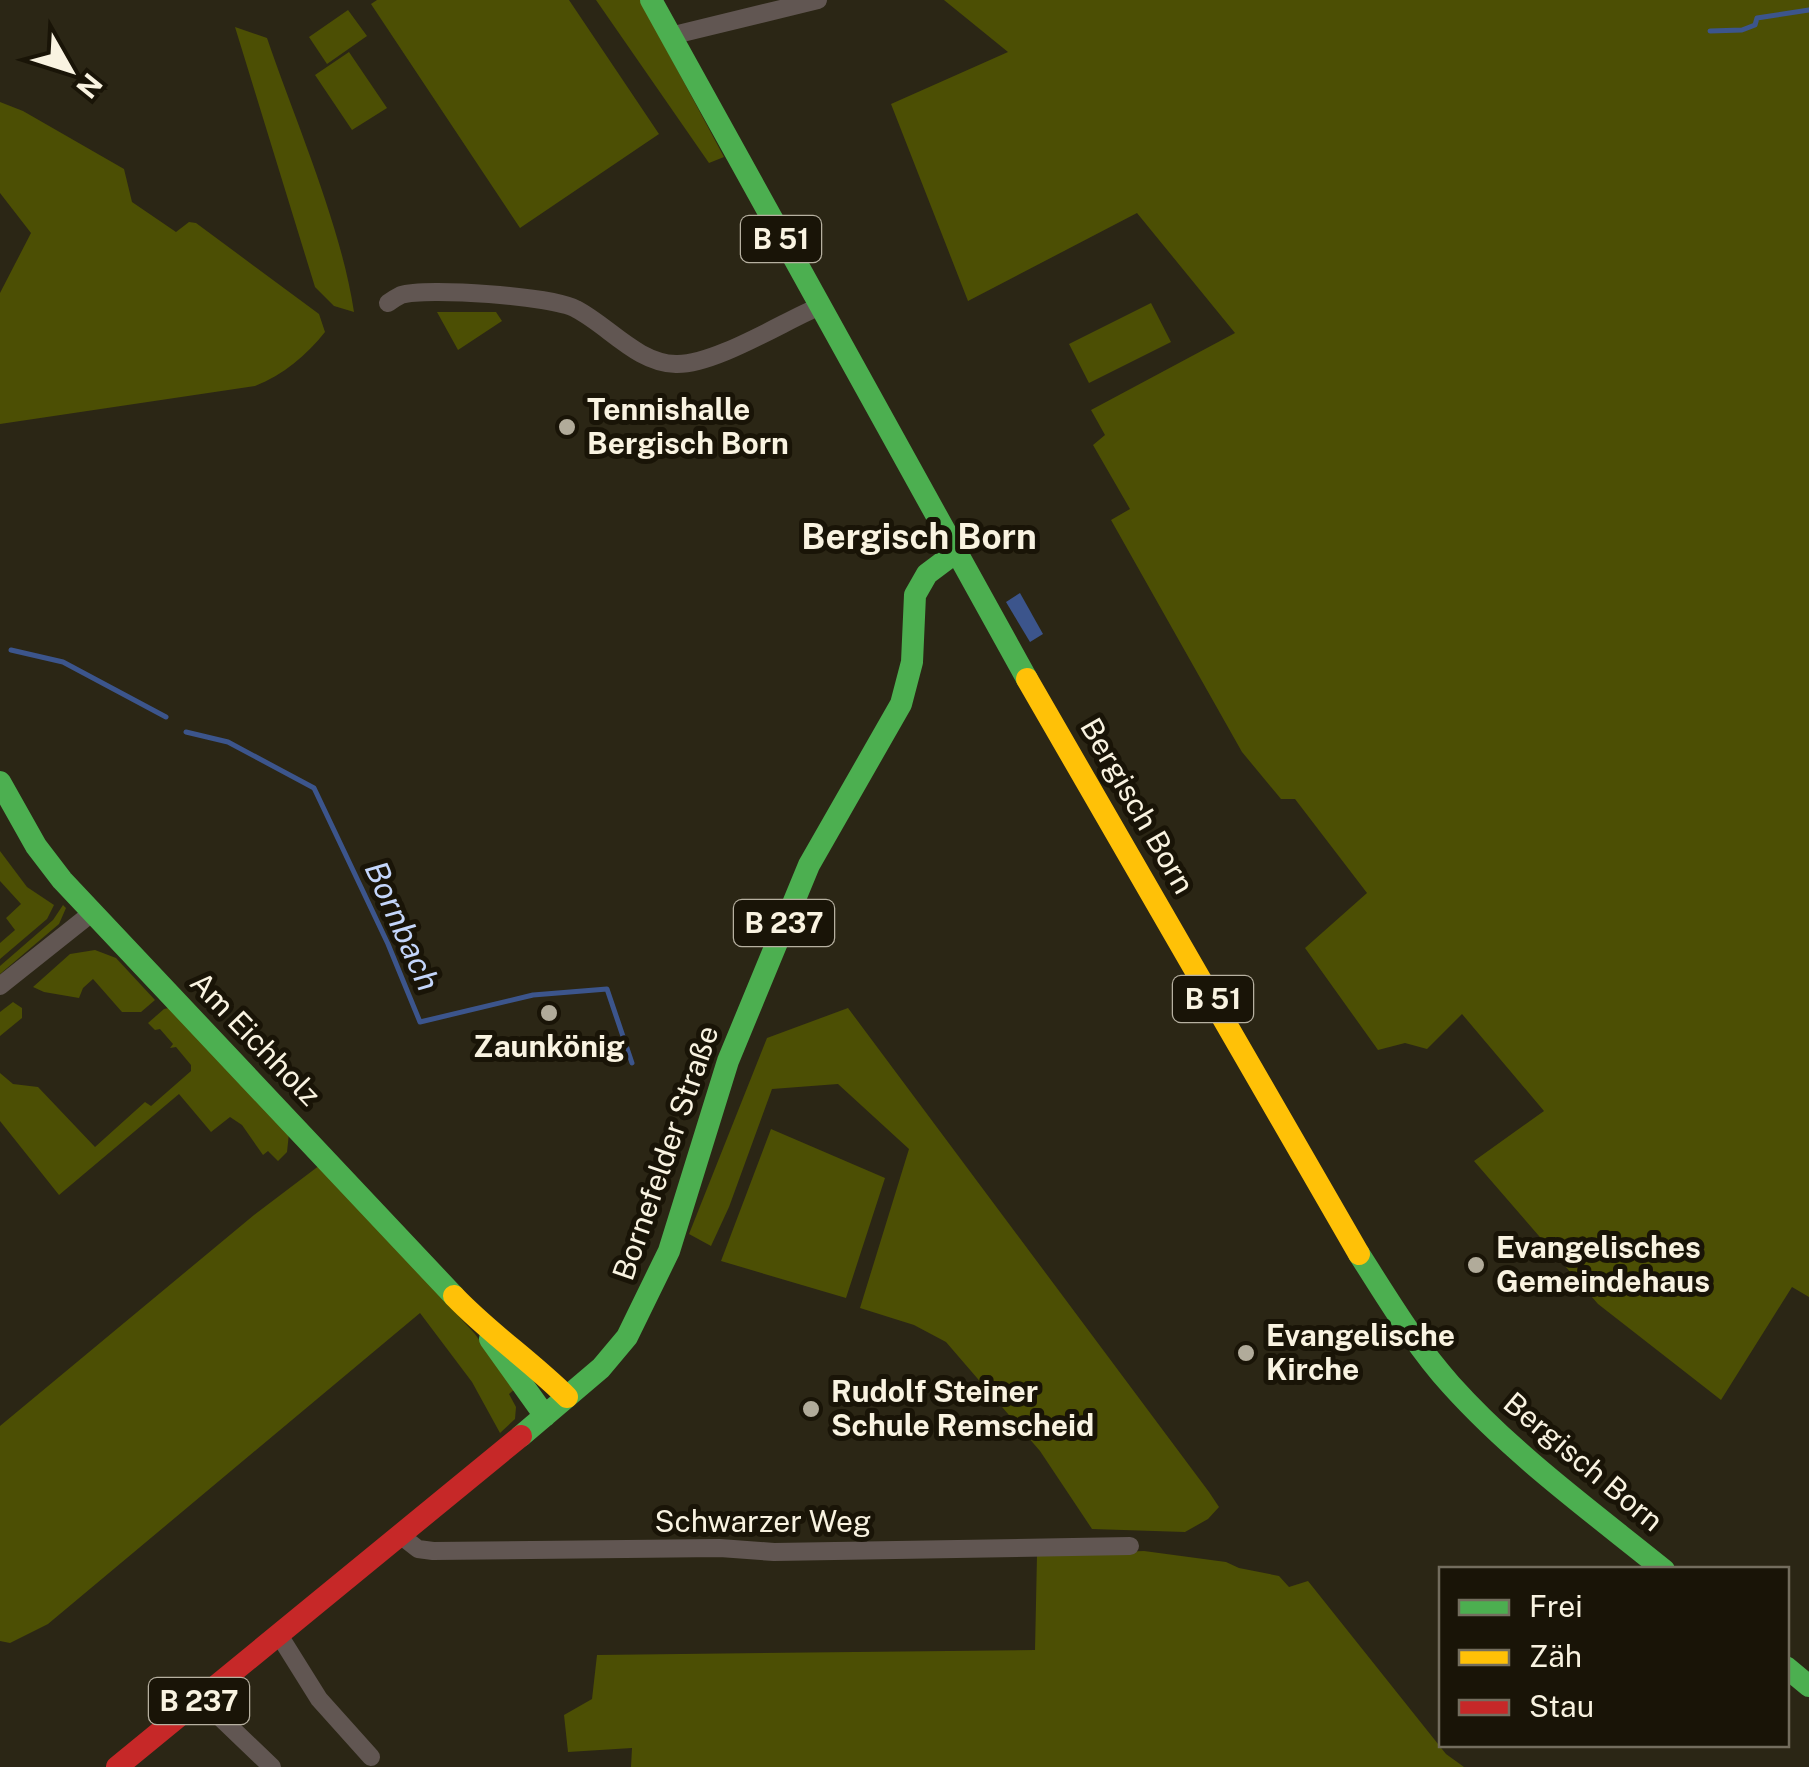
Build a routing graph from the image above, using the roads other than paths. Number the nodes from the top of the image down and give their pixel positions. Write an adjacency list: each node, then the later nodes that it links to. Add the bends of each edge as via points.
1 (651, 0): 3 (main road, Bergisch Born / B 51)
2 (818, 0): 3 (street)
3 (670, 36): 5 (main road, Bergisch Born / B 51)
4 (388, 303): 5 (street, via 404,294 547,300 572,306 649,358 670,364 699,361)
5 (818, 308): 6 (main road, Bergisch Born / B 51)
6 (955, 554): 11 (main road, Bornefelder Straße / B 237, via 927,574 916,595 912,662 901,704 809,865 768,960 712,1106 660,1274 626,1338); 15 (main road, Bergisch Born / B 51, via 1358,1253 1415,1340 1502,1437)
7 (0, 782): 8 (main road, Am Eichholz, via 36,846)
8 (92, 912): 9 (street); 10 (main road, Am Eichholz)
9 (0, 986)
10 (483, 1326): 11 (main road, Am Eichholz); 12 (main road, Am Eichholz)
11 (567, 1398): 12 (main road, Bornefelder Straße / B 237)
12 (544, 1416): 13 (main road, Bornefelder Straße / B 237)
13 (400, 1535): 14 (street, Schwarzer Weg, via 418,1549 434,1551); 16 (main road, Bornefelder Straße / B 237)
14 (1130, 1546)
15 (1660, 1567)
16 (280, 1634): 19 (main road, Bornefelder Straße / B 237); 20 (street, via 319,1699)
17 (1789, 1670): 18 (main road)
18 (1809, 1686)
19 (201, 1700): 21 (main road, Bornefelder Straße / B 237); 22 (street)
20 (371, 1757)
21 (117, 1767)
22 (272, 1767)

